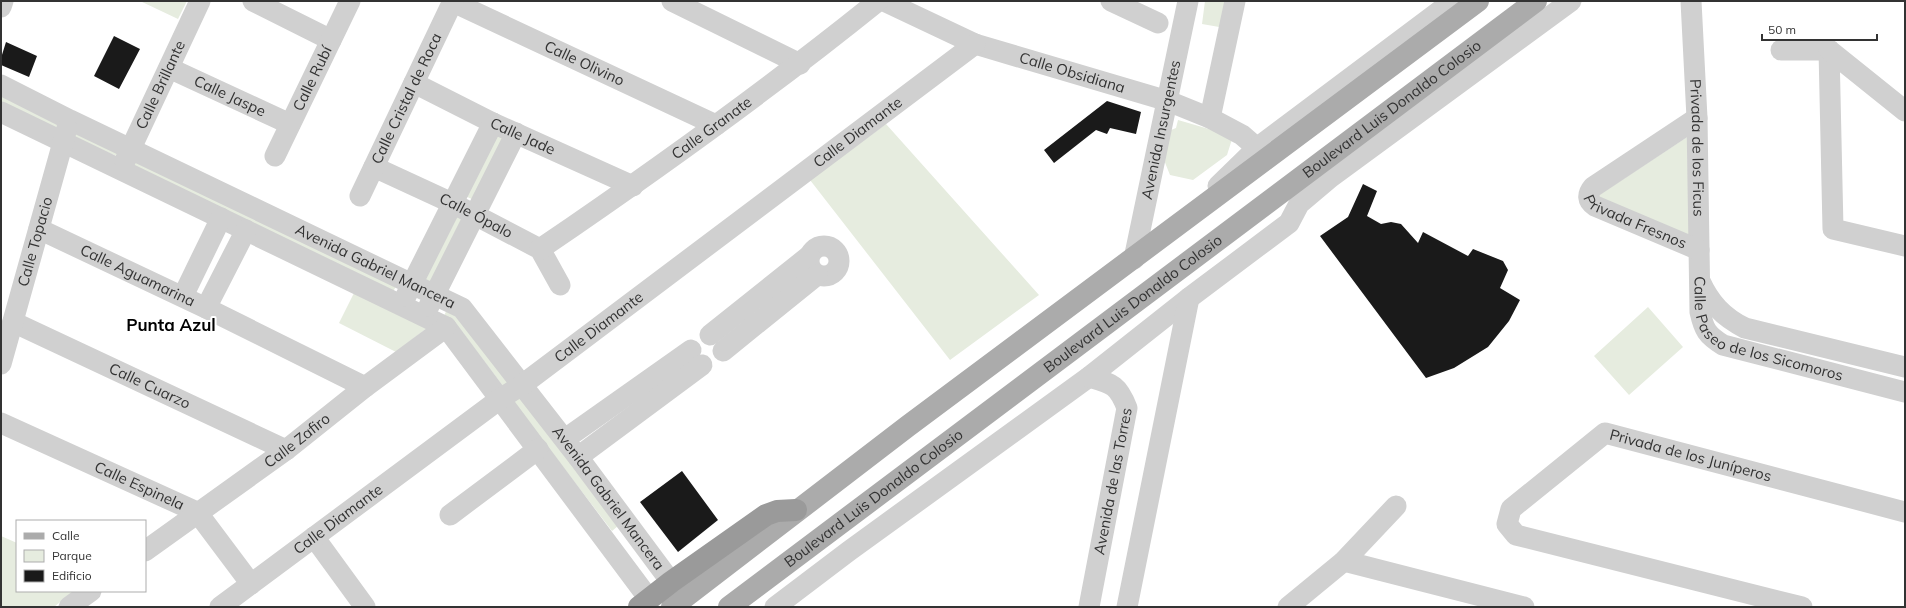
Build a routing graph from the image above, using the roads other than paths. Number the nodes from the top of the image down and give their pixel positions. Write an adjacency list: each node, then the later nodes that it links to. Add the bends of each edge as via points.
1 (3, 1): 17 (street)
2 (200, 1): 25 (street, Calle Brillante)
3 (253, 1): 20 (street)
4 (350, 1): 20 (street, Calle Rubí)
5 (672, 1): 24 (street)
6 (878, 1): 24 (street, Calle Granate)
7 (884, 1): 21 (street, Calle Obsidiana)
8 (1188, 1): 28 (street, Avenida Insurgentes)
9 (1235, 1): 31 (street)
10 (1453, 1): 39 (street)
11 (1478, 1): 48 (main road)
12 (1536, 1): 102 (main road, Boulevard Luis Donaldo Colosio)
13 (1571, 1): 63 (street, via 1331,177 1299,204 1289,223)
14 (1674, 1): 18 (street, Privada de los Ficus)
15 (453, 2): 26 (street, Calle Cristal de Roca); 36 (street, Calle Olivino)
16 (1119, 3): 19 (street)
17 (1, 7)
18 (1692, 9): 32 (street, Privada de los Ficus)
19 (1158, 23)
20 (331, 40): 35 (street, Calle Rubí)
21 (975, 44): 28 (street, Calle Obsidiana); 75 (street, Calle Diamante)
22 (1780, 50): 23 (street)
23 (1829, 50): 29 (street); 52 (street, via 1834,228)
24 (800, 64): 36 (street, Calle Granate)
25 (168, 68): 35 (street, Calle Jaspe); 40 (street, Calle Brillante)
26 (414, 83): 34 (street, Calle Jade); 42 (street, Calle Cristal de Roca)
27 (1, 85): 33 (street, Avenida Gabriel Mancera)
28 (1168, 101): 31 (street, Calle Obsidiana); 56 (street, Avenida Insurgentes)
29 (1905, 111)
30 (1, 112): 38 (street, Avenida Gabriel Mancera)
31 (1210, 118): 39 (street, Calle Obsidiana, via 1242,135)
32 (1697, 118): 54 (street, Privada de los Ficus); 54 (street, Privada Fresnos, via 1593,187 1588,197 1595,206)
33 (70, 120): 38 (street, Calle Topacio); 40 (street, Avenida Gabriel Mancera)
34 (493, 123): 37 (street, Calle Jade); 46 (street)
35 (290, 124): 41 (street, Calle Rubí)
36 (716, 125): 44 (street, Calle Granate)
37 (516, 134): 44 (street, Calle Jade); 47 (street)
38 (62, 142): 43 (street, Avenida Gabriel Mancera); 50 (street, Calle Topacio)
39 (1257, 148): 48 (street)
40 (130, 149): 43 (street, Calle Brillante); 59 (street, Avenida Gabriel Mancera)
41 (275, 156)
42 (374, 167): 45 (street, Calle Cristal de Roca); 46 (street, Calle Ópalo)
43 (122, 169): 49 (street, Avenida Gabriel Mancera)
44 (633, 186): 53 (street, Calle Granate)
45 (360, 196)
46 (452, 203): 47 (street, Calle Ópalo); 59 (street)
47 (475, 214): 53 (street, Calle Ópalo); 61 (street)
48 (1188, 216): 56 (main road)
49 (221, 218): 51 (street, Avenida Gabriel Mancera); 62 (street)
50 (39, 229): 62 (street, Calle Aguamarina); 67 (street, Calle Topacio)
51 (246, 230): 64 (street, Avenida Gabriel Mancera); 65 (street)
52 (1905, 246)
53 (540, 249): 60 (street)
54 (1699, 250): 58 (street, Privada de los Ficus)
55 (809, 256): 57 (street, via 809,264); 57 (street, via 820,246 834,249 839,255 840,262 832,275); 69 (street)
56 (1134, 259): 85 (main road)
57 (818, 275): 70 (street)
58 (1699, 279): 73 (street, Calle Paseo de los Sicomoros, via 1707,295 1722,314 1745,328); 77 (street, Calle Paseo de los Sicomoros, via 1703,328 1723,345)
59 (412, 284): 61 (street, Avenida Gabriel Mancera); 64 (street)
60 (560, 285)
61 (434, 294): 66 (street); 75 (street, Avenida Gabriel Mancera, via 462,308)
62 (183, 296): 65 (street, Calle Aguamarina)
63 (1189, 298): 74 (street); 105 (street)
64 (401, 305): 66 (street, Avenida Gabriel Mancera)
65 (206, 308): 76 (street, Calle Aguamarina)
66 (424, 315): 68 (street, Avenida Gabriel Mancera)
67 (13, 322): 72 (street, Calle Topacio); 82 (street, Calle Cuarzo)
68 (446, 327): 76 (street, Calle Zafiro); 78 (street, Avenida Gabriel Mancera)
69 (710, 335): 70 (street, via 717,338); 71 (street, via 697,338 693,343)
70 (723, 351): 71 (street, via 721,358 709,366)
71 (697, 358): 80 (street); 83 (street)
72 (1, 364)
73 (1905, 367)
74 (1089, 377): 103 (street); 104 (street, Avenida de las Torres, via 1104,381 1120,391 1126,408)
75 (522, 384): 78 (street, Calle Diamante); 80 (street, Avenida Gabriel Mancera)
76 (365, 387): 82 (street, Calle Zafiro)
77 (1905, 392)
78 (500, 399): 81 (street, Avenida Gabriel Mancera); 90 (street, Calle Diamante)
79 (1, 423): 86 (street, Calle Espinela)
80 (565, 439): 83 (street, Avenida Gabriel Mancera)
81 (538, 449): 88 (street); 91 (street, Avenida Gabriel Mancera)
82 (286, 450): 86 (street, Calle Zafiro)
83 (578, 457): 89 (street, Avenida Gabriel Mancera)
84 (1396, 506): 93 (street)
85 (796, 510): 94 (highway, via 777,511 766,515); 101 (main road)
86 (197, 512): 92 (street, Calle Zafiro); 95 (street, Calle Espinela)
87 (1905, 512): 108 (street, Privada de los Juníperos, via 1605,433 1511,508 1507,524 1516,535)
88 (450, 515)
89 (628, 523): 91 (street); 94 (street, Avenida Gabriel Mancera)
90 (314, 537): 95 (street, Calle Diamante); 100 (street)
91 (606, 540): 97 (street, Avenida Gabriel Mancera)
92 (146, 550)
93 (1344, 561): 106 (street); 107 (street)
94 (671, 582): 97 (highway)
95 (251, 584): 99 (street, Calle Diamante)
96 (89, 592): 98 (street)
97 (644, 603)
98 (69, 607)
99 (220, 607)
100 (365, 607)
101 (672, 607)
102 (729, 607)
103 (775, 607)
104 (1089, 607)
105 (1127, 607)
106 (1288, 607)
107 (1524, 607)
108 (1802, 607)

